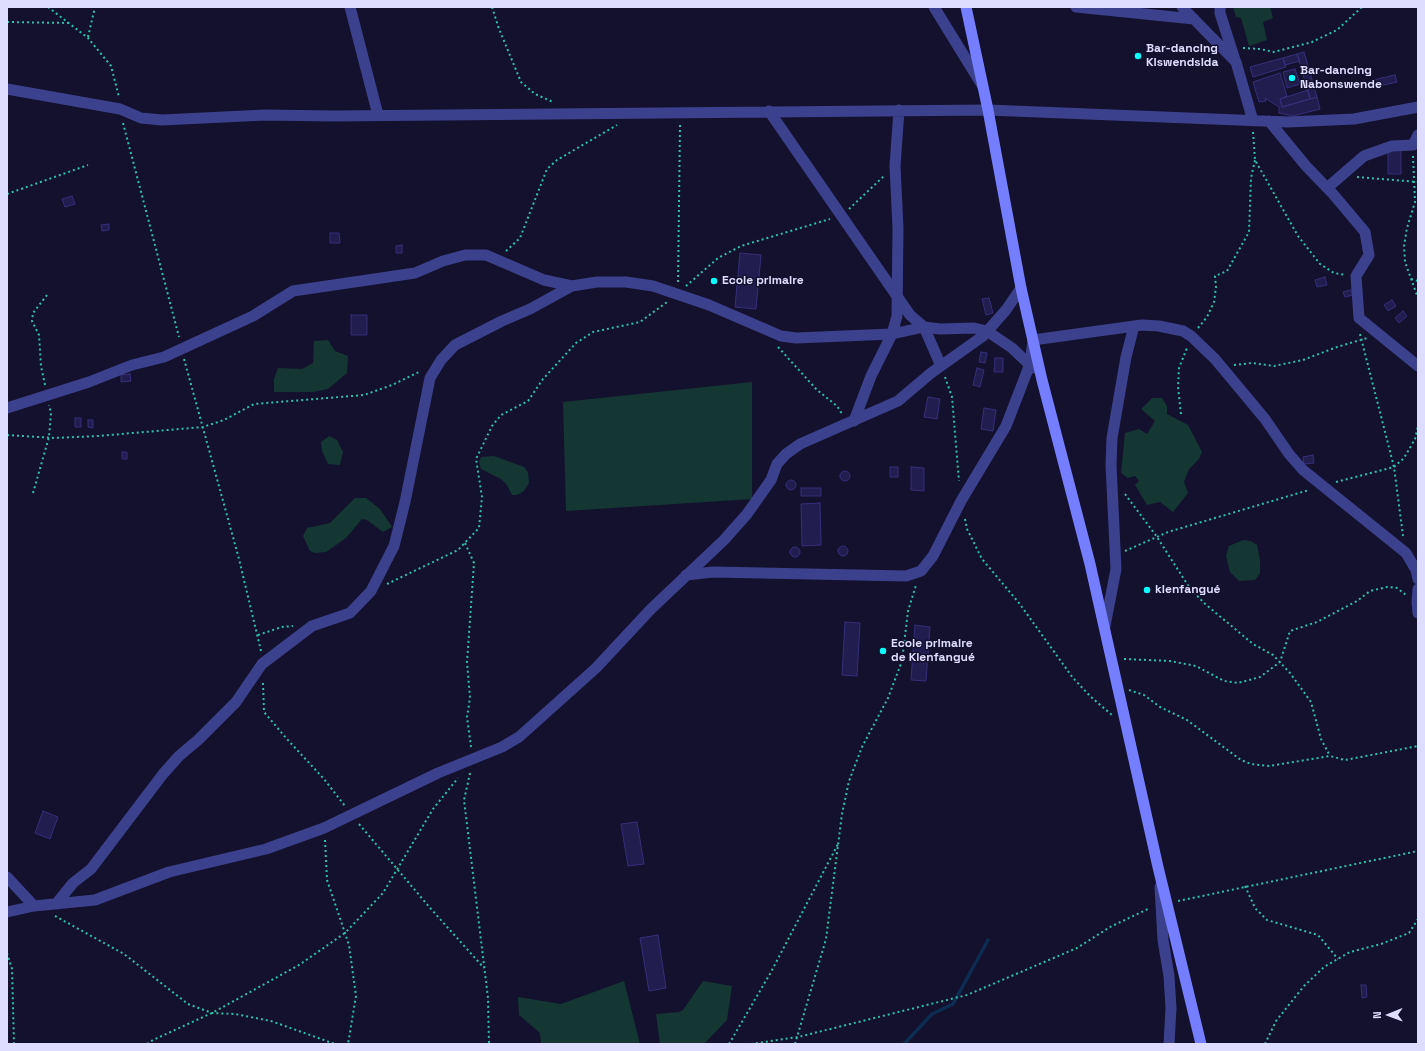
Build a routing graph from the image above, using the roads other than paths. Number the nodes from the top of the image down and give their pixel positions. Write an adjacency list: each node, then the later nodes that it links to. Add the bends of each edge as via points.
1 (350, 7): 15 (street)
2 (934, 7): 9 (street)
3 (966, 7): 9 (main road)
4 (1076, 7): 7 (street)
5 (1182, 7): 7 (street)
6 (1220, 7): 8 (street)
7 (1194, 19): 8 (street)
8 (1236, 62): 16 (street)
9 (983, 86): 13 (main road)
10 (7, 89): 15 (street, via 120,109 141,118 162,120 265,115)
11 (1418, 107): 17 (street, via 1354,119)
12 (899, 110): 13 (street); 14 (street); 22 (street, via 895,166 898,228)
13 (988, 110): 16 (street); 21 (main road)
14 (769, 111): 15 (street); 22 (street)
15 (378, 115)
16 (1253, 121): 17 (street)
17 (1269, 121): 19 (street)
18 (1418, 135): 19 (street, via 1413,145 1392,146 1364,156)
19 (1327, 188): 30 (street, via 1365,232 1369,255 1356,276 1359,318)
20 (572, 286): 26 (street, via 597,282 626,282 653,286 781,336 796,338); 32 (street, via 544,280 486,255 465,255 443,260 416,272 293,291 253,316 182,350); 41 (street, via 455,345 441,360 430,378 394,546 372,591 350,613 312,626 262,664 236,702 171,765 95,864)
21 (1021, 288): 25 (street); 27 (main road)
22 (897, 297): 24 (street, via 910,315); 26 (street, via 897,316)
23 (1134, 326): 27 (street); 35 (street, via 1159,326 1183,331 1191,336 1265,419 1289,454 1304,470 1406,553); 38 (street, via 1112,438 1116,569)
24 (924, 327): 25 (street, via 974,328); 26 (street); 29 (street)
25 (987, 331): 28 (street); 29 (street)
26 (892, 334): 33 (street)
27 (1033, 340): 28 (street); 31 (main road)
28 (1030, 364): 31 (street); 34 (street, via 1006,426 921,571 906,576 721,572)
29 (941, 366): 33 (street, via 898,401)
30 (1418, 366)
31 (1042, 380): 38 (main road)
32 (7, 408)
33 (850, 422): 34 (street, via 800,444 786,454 777,464 771,480 748,514)
34 (686, 575): 41 (street, via 596,668 520,737 502,747 324,828 266,849 168,872 95,900)
35 (1418, 579)
36 (1418, 589): 37 (street)
37 (1417, 608)
38 (1105, 626): 40 (main road)
39 (7, 876): 42 (street)
40 (1164, 903): 44 (street, via 1163,940 1171,1008); 45 (main road)
41 (56, 904): 42 (street)
42 (34, 906): 43 (street)
43 (7, 912)
44 (1169, 1044)
45 (1201, 1044)

